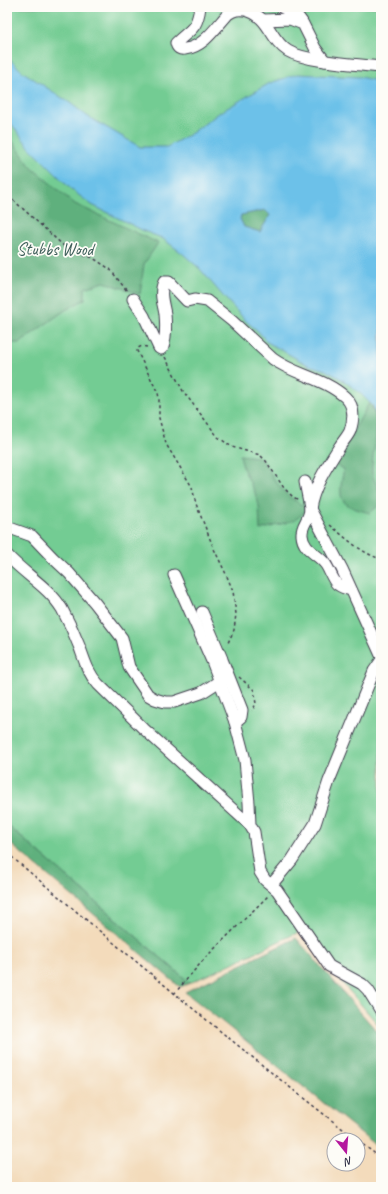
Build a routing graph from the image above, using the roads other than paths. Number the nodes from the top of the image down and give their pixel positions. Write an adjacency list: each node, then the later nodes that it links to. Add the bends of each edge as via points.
1 (264, 7): 4 (lane)
2 (281, 7): 6 (lane, via 296,14)
3 (200, 8): 4 (lane, via 197,23 176,43 182,50 202,43 233,10)
4 (249, 12): 5 (lane)
5 (264, 20): 6 (lane, via 290,19); 7 (lane, via 278,42 288,51)
6 (303, 24): 7 (lane)
7 (325, 61): 8 (lane)
8 (381, 67)
9 (133, 299): 11 (lane, via 159,348 164,347 165,340 161,288 164,282 169,282 187,301 207,301 279,364 310,376 345,397 353,410 350,432 319,484)
10 (304, 482): 11 (lane)
11 (310, 509): 15 (lane); 15 (lane, via 310,514 303,524 302,539 312,553 321,558 338,584)
12 (7, 527): 19 (lane, via 32,536 95,603 122,638 129,667 148,695 165,702 174,702 201,694)
13 (7, 555): 21 (lane, via 16,566 47,591 61,608 75,635 86,666 98,684)
14 (174, 575): 19 (lane)
15 (352, 590): 17 (lane)
16 (202, 612): 20 (lane, via 242,710 241,717)
17 (381, 655)
18 (381, 661): 22 (lane, via 374,670 343,746 315,824)
19 (220, 683): 20 (lane)
20 (235, 722): 21 (lane, via 245,760)
21 (250, 825): 22 (lane, via 254,832 260,872)
22 (273, 885): 23 (lane, via 329,966 362,984)
23 (381, 1011)

